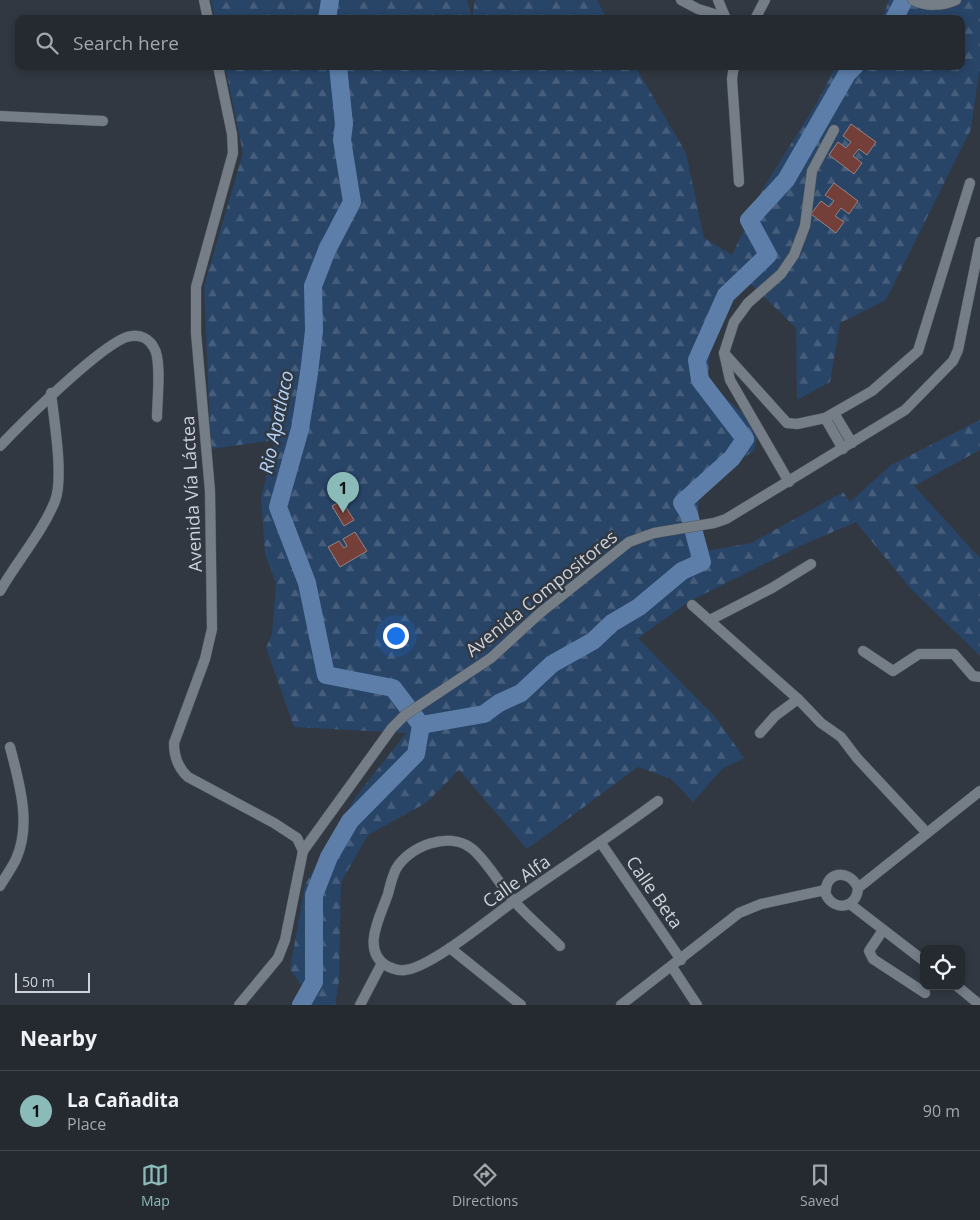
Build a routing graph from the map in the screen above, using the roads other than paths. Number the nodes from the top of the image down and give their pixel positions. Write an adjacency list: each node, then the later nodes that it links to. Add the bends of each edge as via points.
1 (204, 0): 7 (street)
2 (681, 0): 8 (street)
3 (718, 0): 9 (street)
4 (766, 0): 10 (street)
5 (956, 0): 6 (street, via 940,5)
6 (915, 1)
7 (207, 15)
8 (716, 15)
9 (724, 15)
10 (757, 15)
11 (219, 70): 39 (street, Avenida Vía Láctea, via 233,153 199,271 196,296 196,333 210,491 212,629 205,658 174,743 174,752 180,768 188,777 282,828 297,838)
12 (733, 70): 16 (street)
13 (0, 116): 14 (street)
14 (103, 121)
15 (834, 130): 19 (street, via 812,171 805,226 794,255 781,274 748,303 734,322)
16 (739, 182)
17 (970, 183): 22 (street, via 918,351 872,391)
18 (980, 242): 24 (street, Avenida Compositores, via 961,338 953,361 905,410)
19 (724, 353): 22 (street, via 787,423 797,424); 25 (street, via 730,380)
20 (51, 393): 21 (street, via 118,342 131,335 146,338 156,349); 23 (street); 27 (street, via 58,469 56,500)
21 (157, 416)
22 (829, 416): 24 (street)
23 (0, 446)
24 (848, 446): 25 (street, Avenida Compositores)
25 (789, 482): 39 (street, Avenida Compositores, via 726,519 641,536 618,549 491,658 406,714 392,728)
26 (810, 564): 29 (street)
27 (0, 590)
28 (692, 605): 29 (street)
29 (710, 620): 32 (street)
30 (863, 651): 31 (street, via 893,671 919,654 954,654 973,676)
31 (980, 677)
32 (798, 699): 33 (street, via 775,716); 37 (street, via 821,723 841,737)
33 (760, 733)
34 (10, 747): 40 (street, via 22,794 23,838 16,859)
35 (980, 791): 37 (street)
36 (658, 800): 38 (street, Calle Alfa)
37 (927, 833): 41 (street)
38 (601, 843): 43 (street, Calle Alfa); 49 (street, Calle Beta)
39 (303, 851): 54 (street, Avenida Compositores, via 285,940 278,958)
40 (0, 886)
41 (858, 888): 42 (street, via 849,876 841,874 828,882); 44 (street, via 856,898)
42 (826, 890): 44 (street, via 833,904); 49 (street, via 761,904 739,913)
43 (514, 901): 46 (street); 47 (street, Calle Alfa); 50 (street, via 471,848 442,840 410,854 396,868 373,937 375,952)
44 (850, 904): 45 (street)
45 (883, 930): 48 (street); 53 (street, via 869,951 873,959)
46 (560, 946)
47 (450, 948): 50 (street, Calle Alfa, via 418,967 405,970 394,969); 56 (street)
48 (920, 958)
49 (682, 960): 51 (street)
50 (382, 962): 55 (street)
51 (672, 967): 57 (street); 58 (street)
52 (962, 990): 59 (street)
53 (925, 993)
54 (239, 1005)
55 (360, 1005)
56 (521, 1005)
57 (620, 1005)
58 (697, 1005)
59 (980, 1005)

